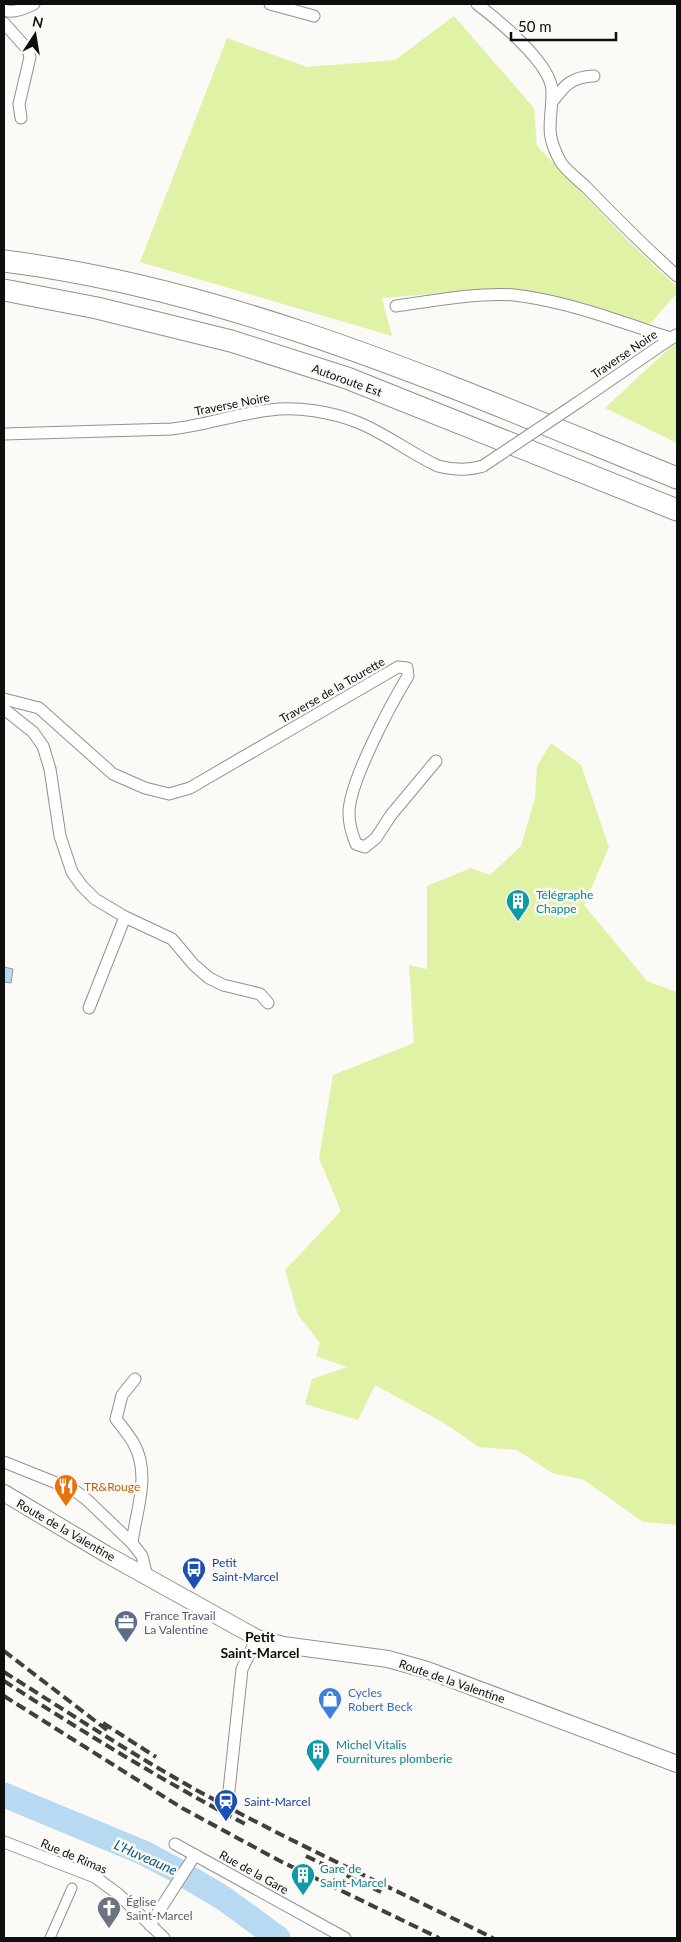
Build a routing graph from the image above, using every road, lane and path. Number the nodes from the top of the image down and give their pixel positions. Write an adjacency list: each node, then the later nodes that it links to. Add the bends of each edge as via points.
1 (34, 4): 4 (street, via 14,11)
2 (270, 4): 5 (street)
3 (477, 4): 8 (street, via 542,64 550,80)
4 (4, 10)
5 (314, 16)
6 (4, 23): 9 (street, via 28,50 30,57 19,104)
7 (594, 76): 8 (street, via 580,76 569,82)
8 (550, 103): 11 (street, via 548,125 551,143 562,164)
9 (21, 118)
10 (4, 261): 16 (highway, via 147,288 264,320 360,352)
11 (677, 276)
12 (4, 290): 17 (highway, Autoroute Est, via 97,308 231,341 347,378)
13 (396, 306): 14 (street, Traverse Noire, via 513,295 595,313 656,335)
14 (675, 336): 15 (street, Traverse Noire, bridge, via 483,466 463,470 438,466 356,422 295,410 272,410 172,429)
15 (4, 434)
16 (677, 478)
17 (677, 510)
18 (4, 698): 20 (street, Traverse de la Tourette, via 39,708 113,774 169,794 190,788 398,667 407,668 408,676 375,740 348,812 356,844 365,847 376,838)
19 (4, 710): 21 (street, via 33,732 43,746 50,769 60,836 72,872 95,899)
20 (436, 760)
21 (125, 917): 22 (street, via 172,939 194,966 209,978 260,994); 23 (street)
22 (268, 1003)
23 (89, 1008)
24 (136, 1379): 27 (street, via 122,1395 116,1419 135,1446 141,1464 141,1493)
25 (4, 1462): 27 (street, via 74,1490)
26 (4, 1493): 28 (main road, Route de la Valentine)
27 (132, 1543): 28 (street, via 142,1556)
28 (147, 1577): 29 (main road, Route de la Valentine)
29 (257, 1638): 30 (main road, Route de la Valentine, via 283,1645 388,1659 427,1670); 31 (street, via 242,1672)
30 (677, 1762)
31 (228, 1800)
32 (4, 1842): 36 (street, Rue de Rimas, via 95,1877)
33 (175, 1844): 34 (street, Rue de la Gare)
34 (193, 1858): 36 (street); 39 (street, Rue de la Gare)
35 (72, 1888): 37 (street)
36 (150, 1925): 38 (street, Rue de Rimas)
37 (50, 1938)
38 (163, 1938)
39 (345, 1938)

